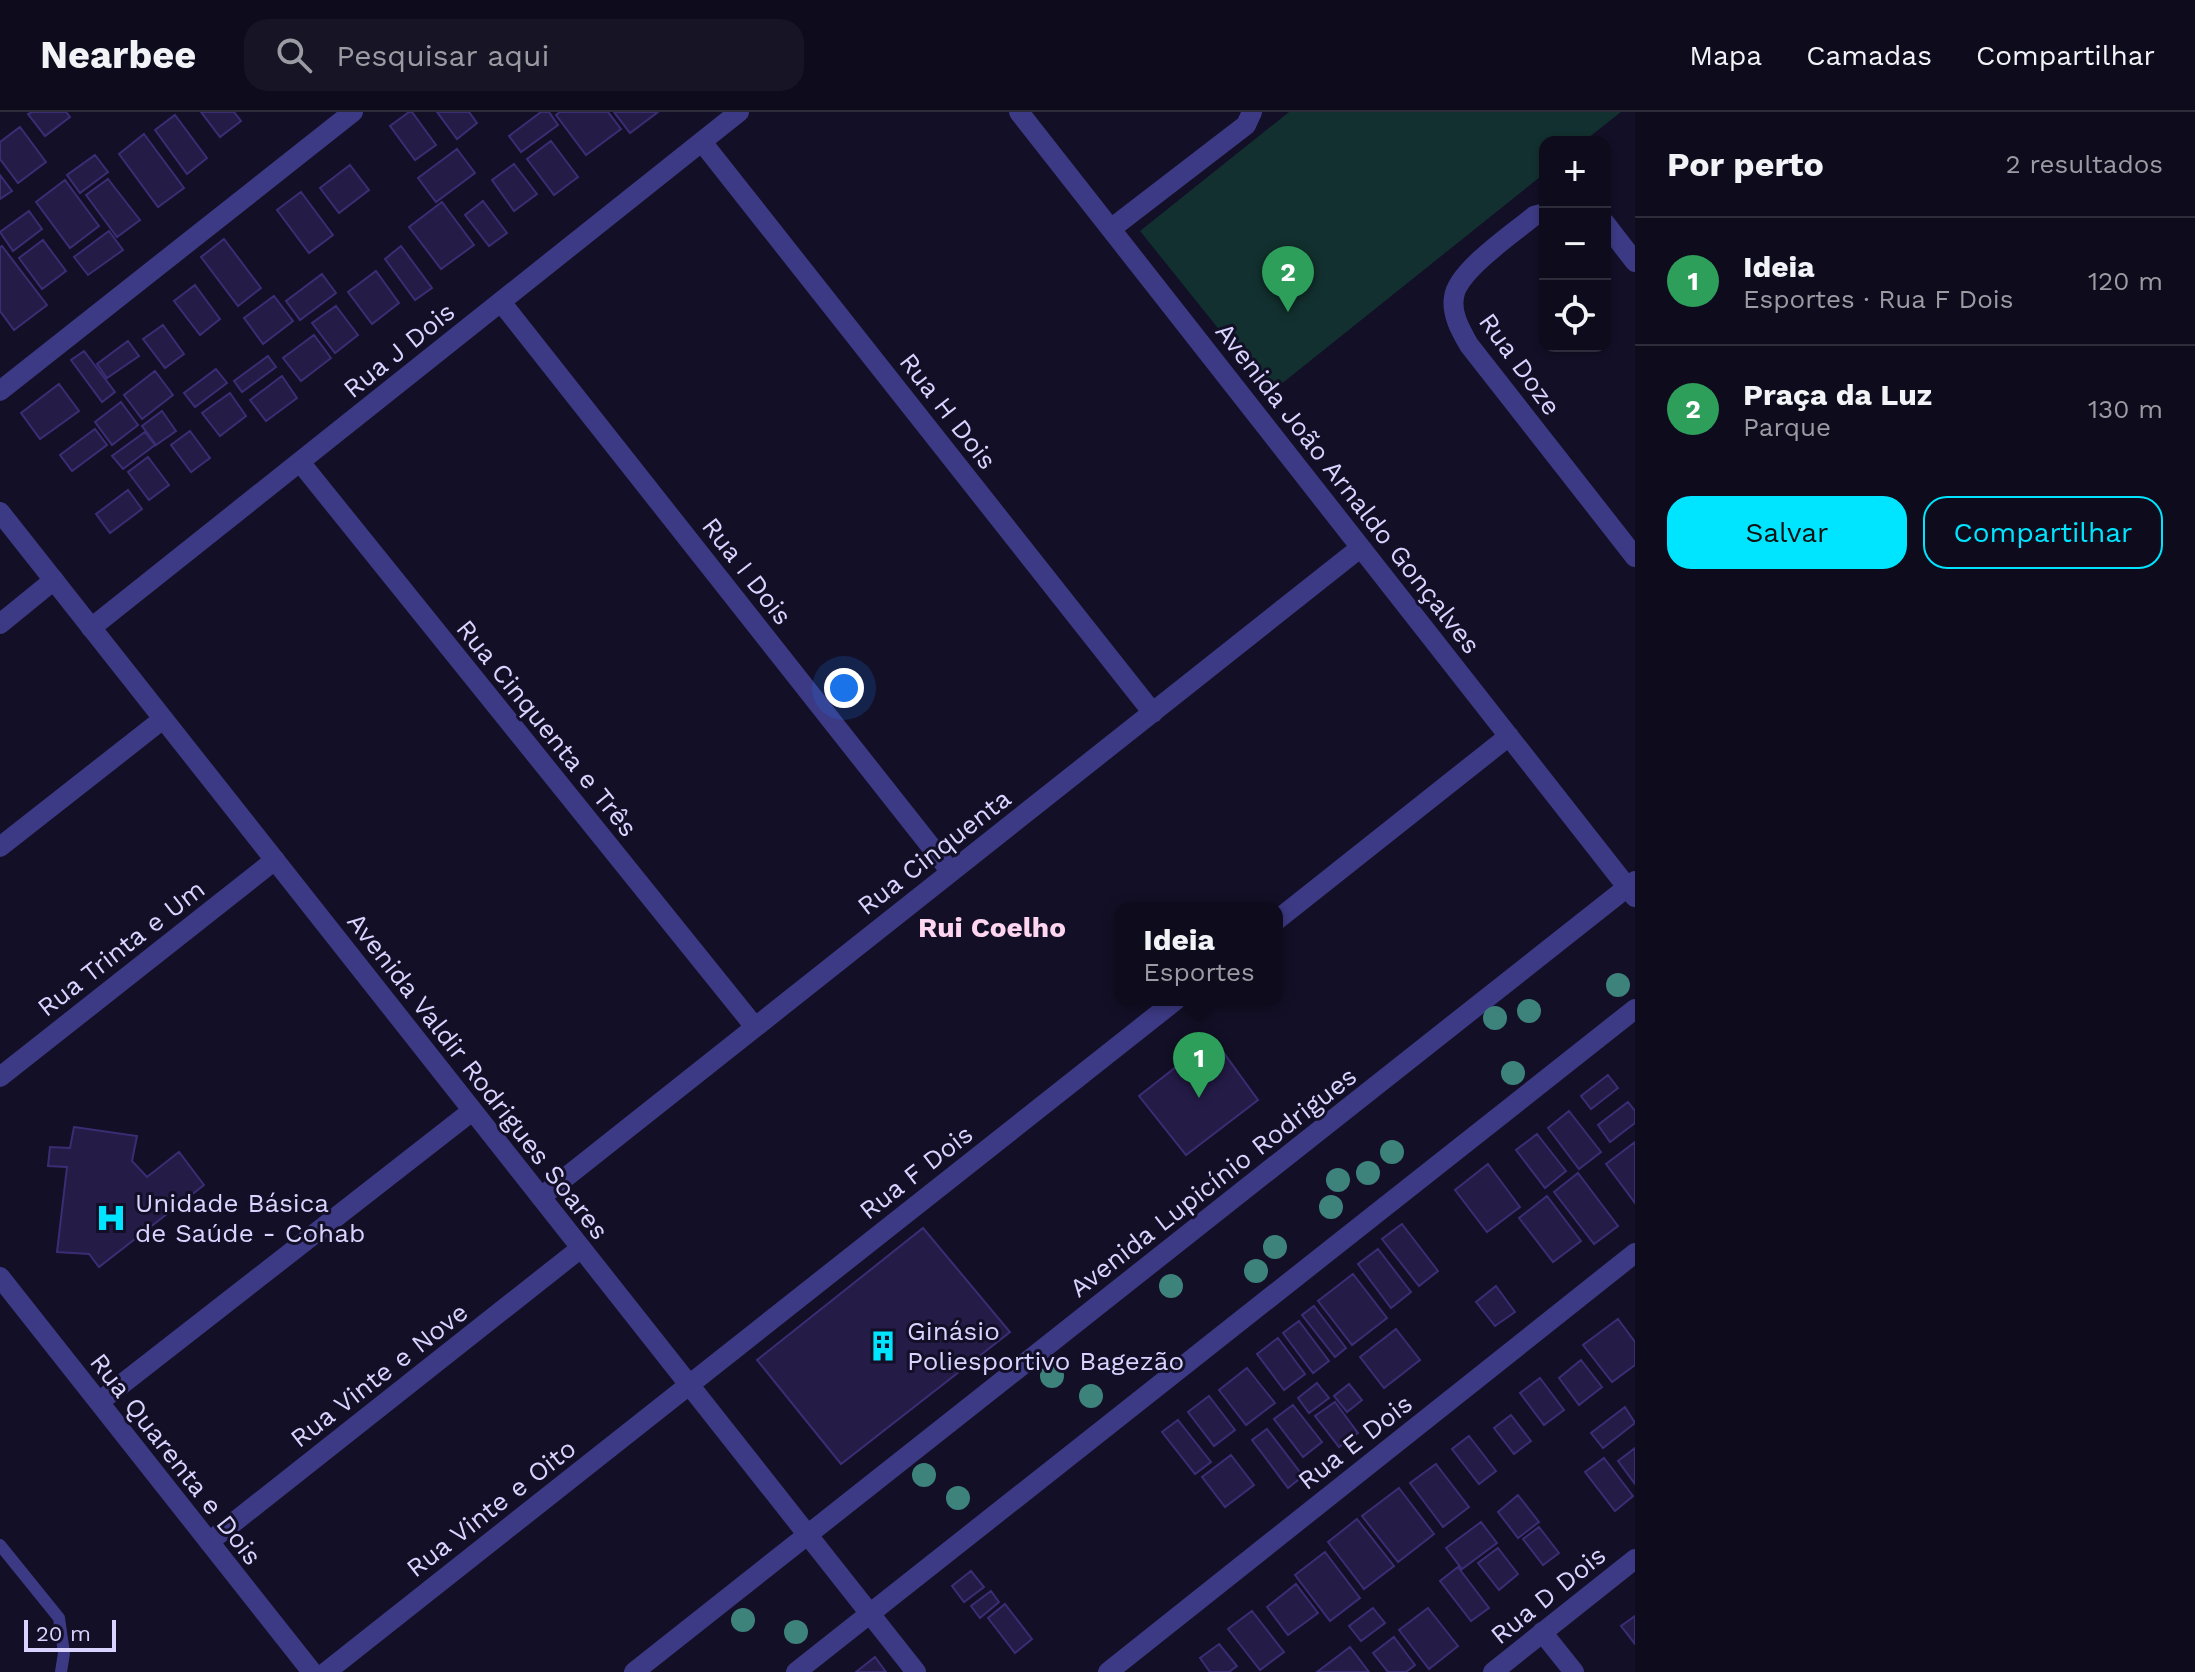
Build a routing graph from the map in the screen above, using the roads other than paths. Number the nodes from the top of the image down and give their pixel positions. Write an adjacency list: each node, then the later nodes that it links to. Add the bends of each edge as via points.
1 (353, 112): 11 (street)
2 (739, 112): 5 (street, Rua J Dois)
3 (1019, 112): 7 (street, Avenida João Arnaldo Gonçalves)
4 (1252, 112): 7 (street, via 1246,125)
5 (702, 142): 10 (street, Rua J Dois); 19 (street, Rua H Dois)
6 (1539, 215): 15 (street, Rua Doze, via 1462,277 1454,296 1456,321 1469,345)
7 (1112, 228): 14 (street, Avenida João Arnaldo Gonçalves)
8 (1611, 231): 9 (street)
9 (1635, 262)
10 (501, 302): 12 (street, Rua J Dois); 24 (street, Rua I Dois)
11 (0, 391)
12 (300, 462): 18 (street, Rua J Dois); 29 (street, Rua Cinquenta e Três)
13 (0, 512): 16 (street, Avenida Valdir Rodrigues Soares)
14 (1360, 548): 19 (street, Rua Cinquenta); 21 (street, Avenida João Arnaldo Gonçalves)
15 (1635, 557)
16 (54, 580): 17 (street); 18 (street, Avenida Valdir Rodrigues Soares)
17 (0, 624)
18 (91, 628): 20 (street, Avenida Valdir Rodrigues Soares)
19 (1153, 713): 24 (street, Rua Cinquenta)
20 (163, 719): 22 (street); 23 (street, Avenida Valdir Rodrigues Soares)
21 (1509, 736): 25 (street, Avenida João Arnaldo Gonçalves); 26 (street)
22 (0, 847)
23 (275, 860): 30 (street, Rua Trinta e Um); 31 (street, Avenida Valdir Rodrigues Soares)
24 (951, 872): 29 (street, Rua Cinquenta)
25 (1632, 888): 38 (street, Avenida Lupicínio Rodrigues)
26 (1283, 915)
27 (1168, 1006): 36 (street, Rua F Dois)
28 (1635, 1009): 42 (street)
29 (755, 1027): 32 (street, Rua Cinquenta)
30 (0, 1077)
31 (472, 1111): 32 (street, Avenida Valdir Rodrigues Soares); 37 (street)
32 (541, 1197): 33 (street, Avenida Valdir Rodrigues Soares)
33 (581, 1248): 36 (street, Avenida Valdir Rodrigues Soares); 39 (street, Rua Vinte e Nove)
34 (1635, 1253): 50 (street, Rua E Dois)
35 (0, 1277): 37 (street, Rua Quarenta e Dois)
36 (689, 1385): 38 (street, Avenida Valdir Rodrigues Soares); 46 (street, Rua Vinte e Oito)
37 (99, 1402): 39 (street, Rua Quarenta e Dois)
38 (808, 1535): 42 (street, Avenida Valdir Rodrigues Soares); 47 (street, Avenida Lupicínio Rodrigues)
39 (209, 1542): 45 (street, Rua Quarenta e Dois)
40 (0, 1545): 44 (lane, via 59,1618)
41 (1635, 1559): 43 (street, Rua D Dois)
42 (870, 1613): 48 (street); 49 (street, Avenida Valdir Rodrigues Soares)
43 (1542, 1632): 51 (street, Rua D Dois); 52 (street)
44 (61, 1672)
45 (312, 1672)
46 (326, 1672)
47 (634, 1672)
48 (796, 1672)
49 (916, 1672)
50 (1108, 1672)
51 (1493, 1672)
52 (1574, 1672)

